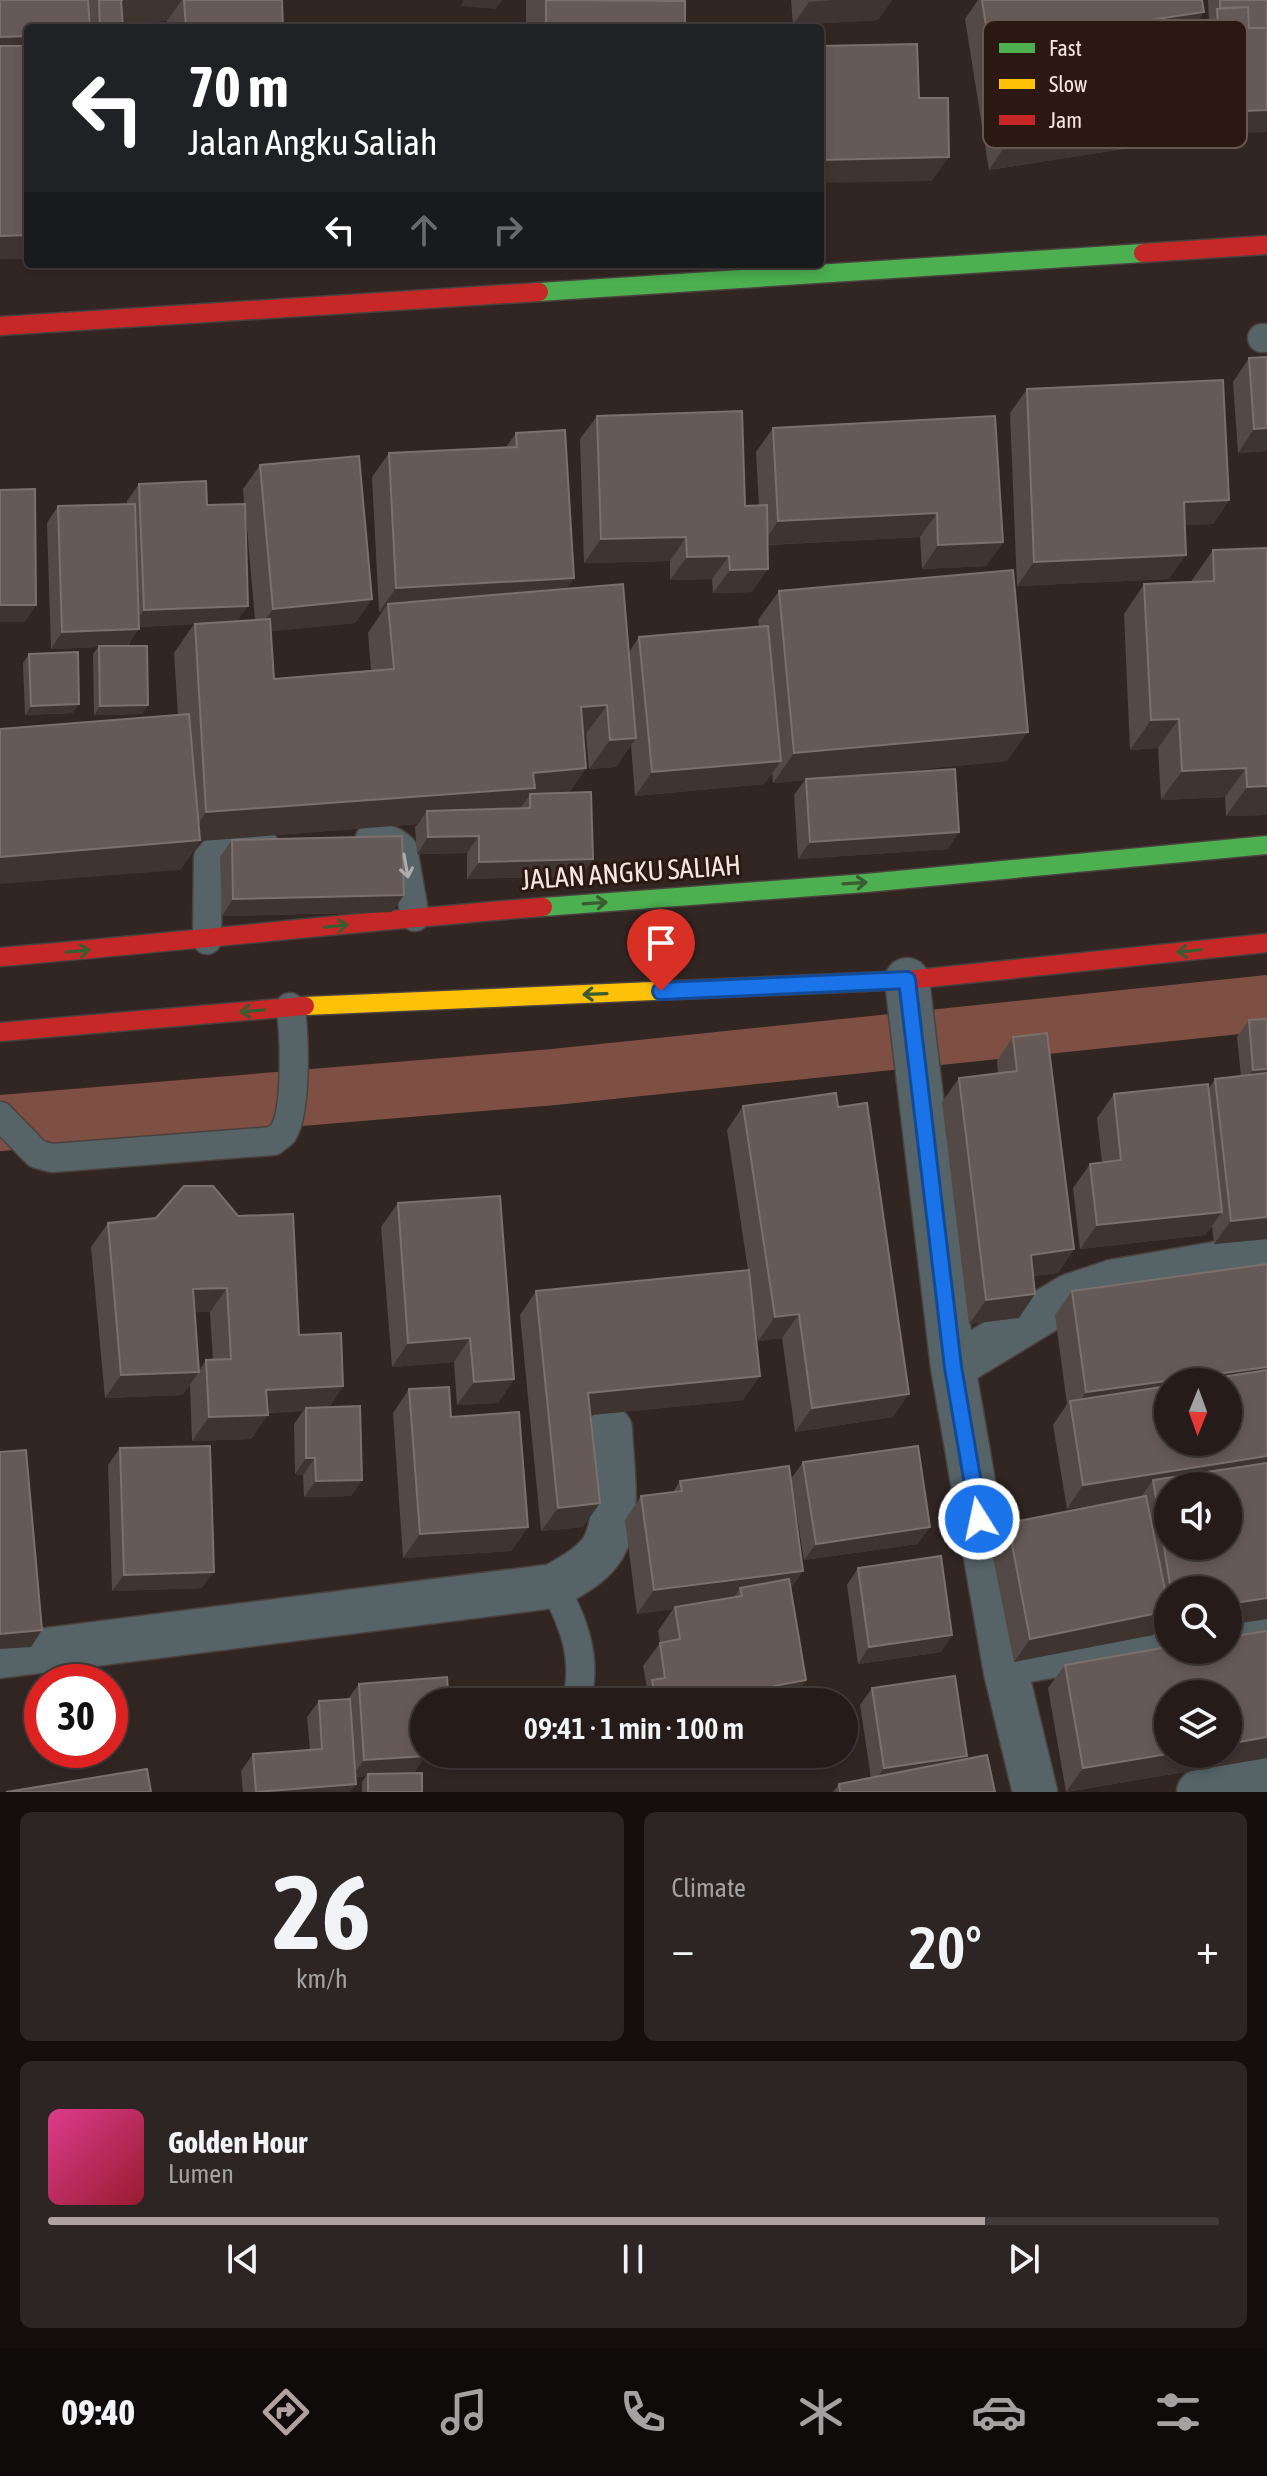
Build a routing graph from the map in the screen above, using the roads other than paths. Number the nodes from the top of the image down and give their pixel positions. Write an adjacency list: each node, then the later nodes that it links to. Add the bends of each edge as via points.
1 (1267, 245): 2 (main road)
2 (0, 326)
3 (342, 839): 6 (lane, one-way to 6, via 379,837 403,849)
4 (285, 843): 7 (lane, via 216,849 208,858)
5 (1267, 845): 6 (main road, JALAN ANGKU SALIAH, one-way to 5, via 866,883)
6 (415, 917): 7 (main road, JALAN ANGKU SALIAH, one-way to 6)
7 (207, 940): 9 (main road, JALAN ANGKU SALIAH, one-way to 7)
8 (1267, 943): 10 (main road, one-way to 10)
9 (0, 957)
10 (908, 991): 11 (main road, one-way to 11); 15 (street)
11 (292, 1018): 12 (main road, one-way to 12); 13 (lane, via 293,1080 283,1133 273,1141 52,1158 37,1154)
12 (0, 1032)
13 (0, 1116)
14 (1267, 1255): 15 (street, via 1112,1282 1070,1296)
15 (953, 1367): 22 (street)
16 (610, 1429): 17 (street, via 613,1515 606,1545 580,1571)
17 (554, 1586): 21 (street); 23 (lane, via 577,1641)
18 (1267, 1625): 19 (lane)
19 (1242, 1629)
20 (1154, 1646): 22 (lane)
21 (0, 1656)
22 (1006, 1672): 25 (street)
23 (580, 1688)
24 (1267, 1779): 26 (street)
25 (1035, 1792)
26 (1199, 1792)

